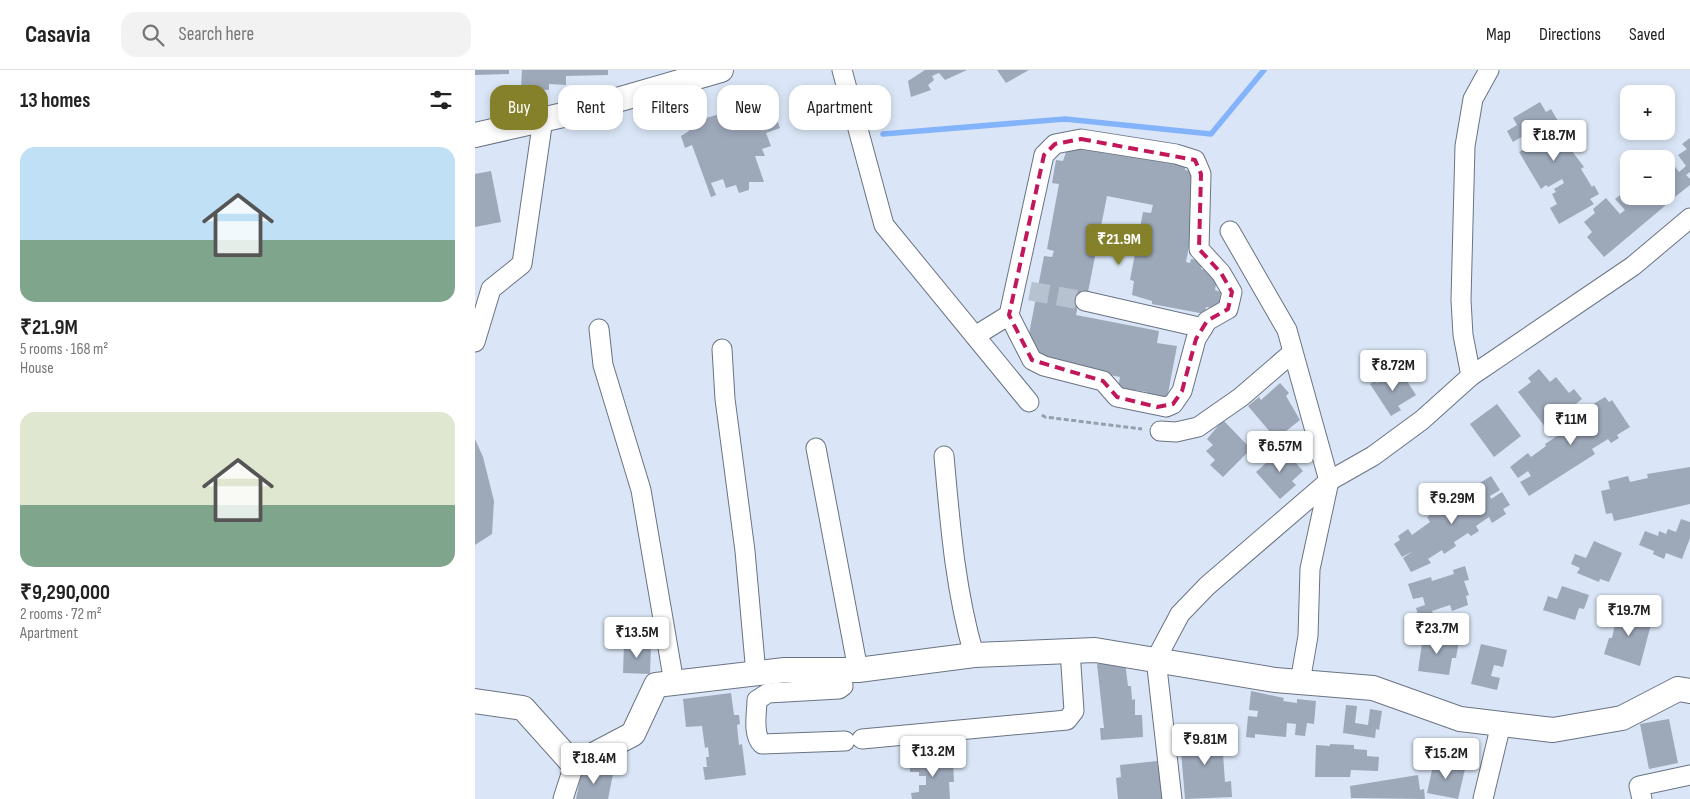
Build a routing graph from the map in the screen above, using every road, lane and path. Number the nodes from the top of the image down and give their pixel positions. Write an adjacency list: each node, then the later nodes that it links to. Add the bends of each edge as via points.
1 (721, 70): 4 (street)
2 (842, 70): 14 (street, via 884,224)
3 (1489, 70): 18 (street, via 1473,99 1465,146 1461,300 1463,335)
4 (548, 118)
5 (496, 130): 7 (street)
6 (541, 130): 15 (street, via 522,264 491,289)
7 (475, 135)
8 (1690, 218): 18 (street, via 1633,266)
9 (1230, 231): 17 (street, via 1287,330)
10 (1085, 301): 12 (street)
11 (1009, 315): 12 (street, via 1032,360 1103,381 1117,397 1157,407 1173,404 1182,391 1195,338); 12 (street, via 1023,289 1044,155 1055,144 1081,139 1195,160 1201,174 1199,250 1221,273 1232,292 1228,309 1207,321); 14 (street)
12 (1203, 328)
13 (599, 329): 30 (street, via 603,365 641,490)
14 (975, 336): 19 (street)
15 (475, 342)
16 (722, 349): 28 (street)
17 (1292, 353): 20 (street, via 1241,397 1198,427 1176,432); 23 (street)
18 (1471, 376): 23 (street, via 1401,436)
19 (1029, 402): 20 (path, via 1045,417)
20 (1160, 431)
21 (816, 448): 27 (street)
22 (944, 456): 25 (street, via 955,572)
23 (1329, 481): 26 (street, via 1207,586 1180,614); 29 (street, via 1310,569 1308,636)
24 (1070, 650): 25 (street); 26 (street, via 1095,650); 27 (street, via 1074,711 1067,720 854,740 762,744 757,740 757,700 761,696 839,689)
25 (974, 655): 27 (street)
26 (1156, 659): 29 (street); 37 (street)
27 (850, 670): 28 (street, via 785,670)
28 (755, 674): 30 (street)
29 (1301, 682): 33 (street, via 1373,688 1460,719)
30 (674, 683): 34 (street, via 656,685 633,734)
31 (1690, 691): 33 (street, via 1677,689 1623,718 1579,726 1553,730)
32 (475, 701): 34 (street, via 523,708)
33 (1501, 724): 38 (street)
34 (574, 766): 36 (street)
35 (1690, 775): 39 (street, via 1639,786)
36 (563, 799)
37 (1172, 799)
38 (1483, 799)
39 (1642, 799)

